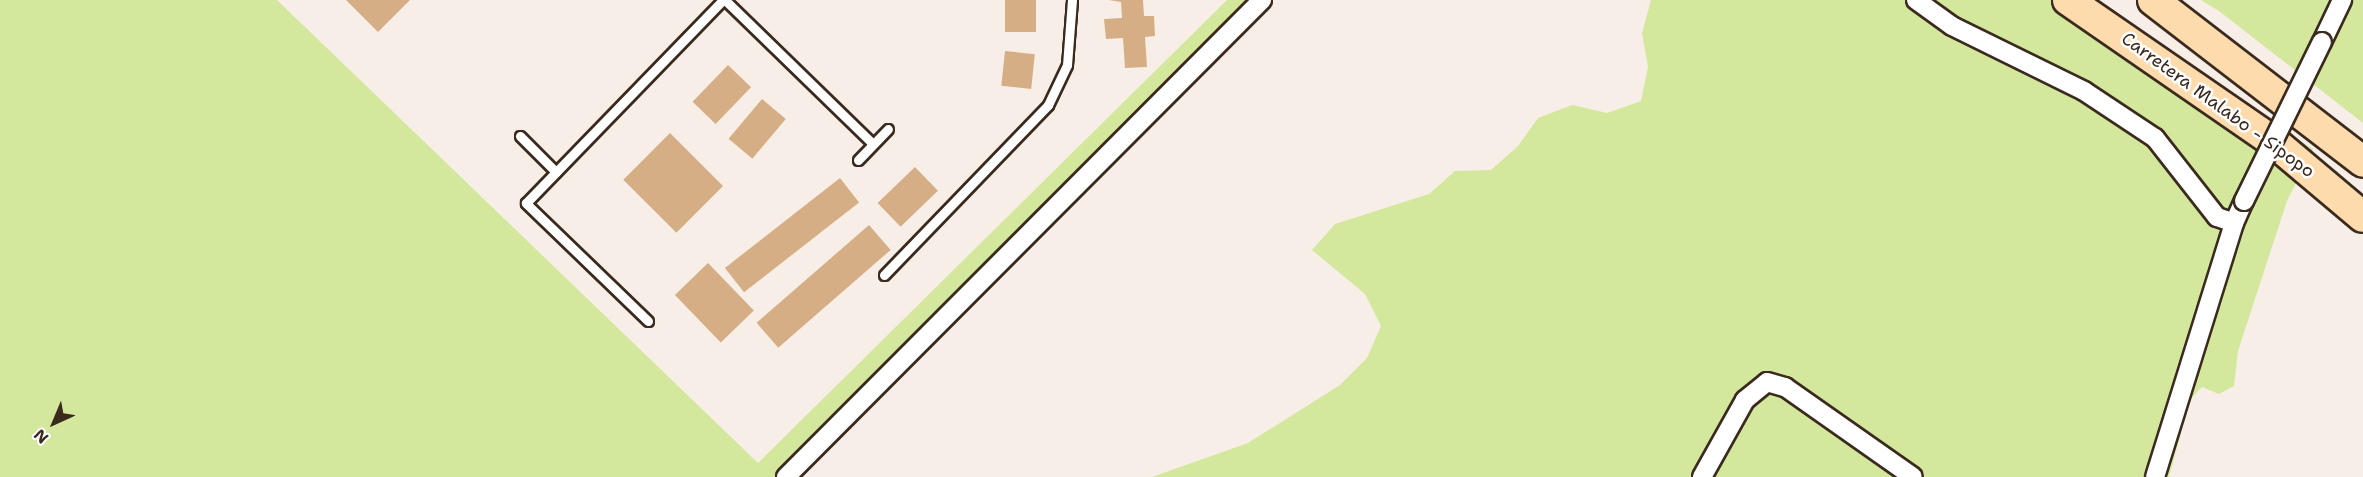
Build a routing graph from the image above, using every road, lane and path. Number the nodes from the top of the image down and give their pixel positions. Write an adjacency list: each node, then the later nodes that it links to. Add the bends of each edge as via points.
1 (724, 0): 10 (lane); 13 (lane)
2 (1072, 0): 16 (lane, via 1068,65 1048,105)
3 (1262, 0): 18 (street)
4 (1916, 0): 15 (street, via 1952,26 2084,91 2155,138 2190,176 2205,207)
5 (2068, 0): 14 (highway, Carretera Malabo - Sipopo, via 2274,142)
6 (2153, 0): 12 (highway)
7 (2343, 0): 15 (street, bridge)
8 (888, 129): 10 (lane)
9 (520, 136): 13 (lane)
10 (873, 144): 11 (lane)
11 (858, 160)
12 (2363, 162)
13 (556, 172): 17 (lane, via 526,202)
14 (2363, 217)
15 (2234, 223): 21 (street)
16 (884, 275)
17 (648, 321)
18 (786, 477)
19 (1702, 477): 20 (street, via 1745,400 1767,382 1785,387)
20 (1913, 477)
21 (2155, 477)

